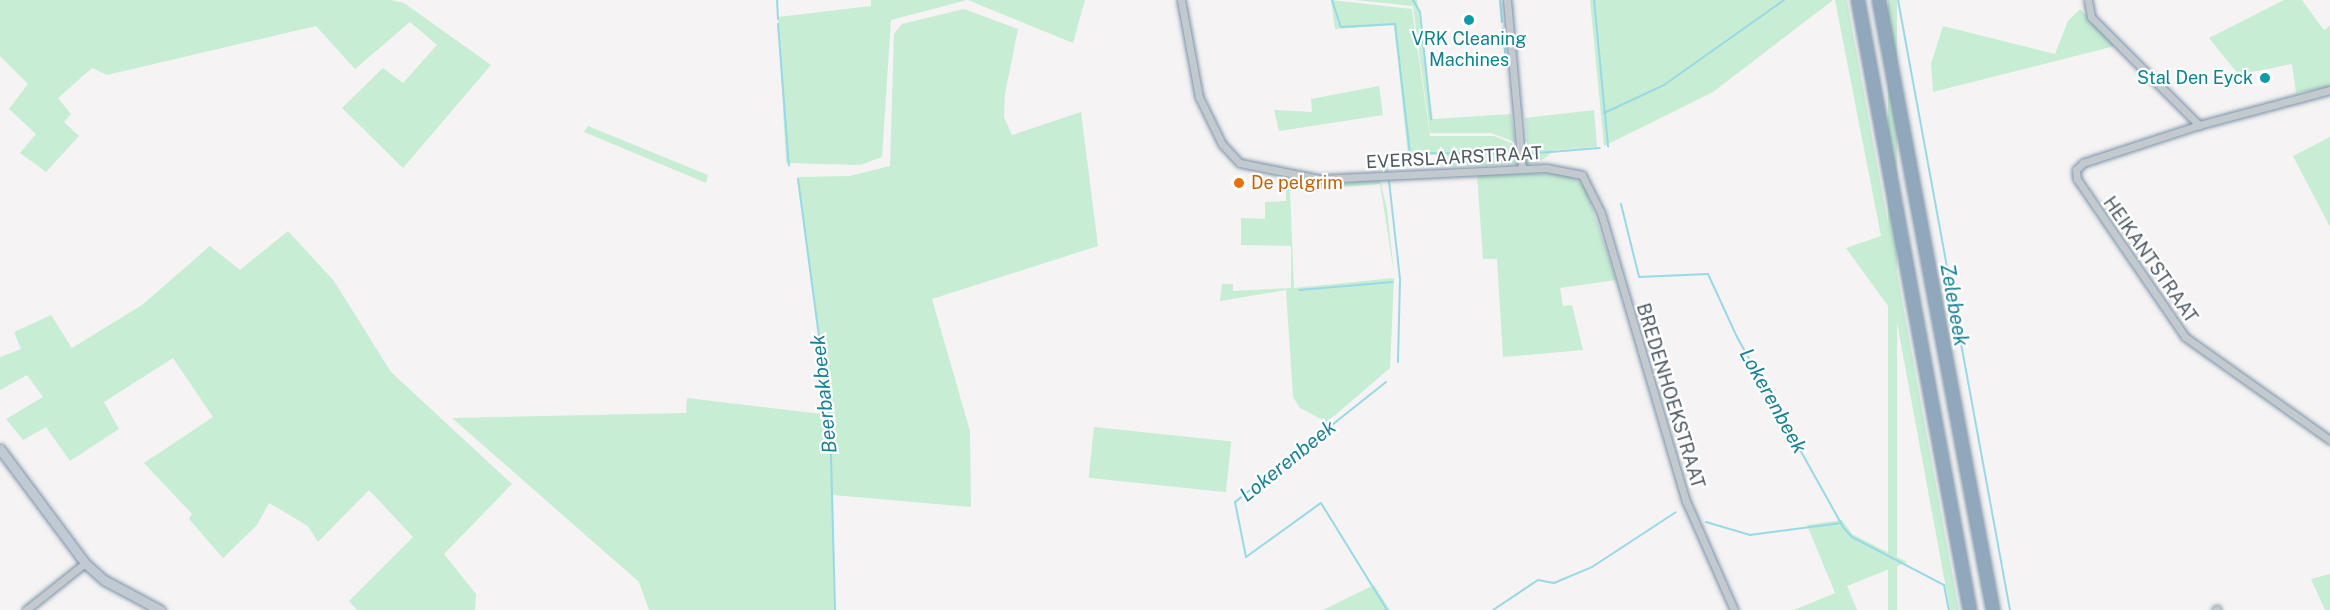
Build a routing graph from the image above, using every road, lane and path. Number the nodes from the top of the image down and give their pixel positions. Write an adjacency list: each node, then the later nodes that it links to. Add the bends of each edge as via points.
1 (1181, 0): 8 (street, EVERSLAARSTRAAT, via 1200,96 1222,144 1240,163 1319,179)
2 (1507, 0): 8 (street)
3 (1858, 0): 16 (highway)
4 (1879, 0): 17 (highway)
5 (2088, 0): 7 (street, via 2091,17)
6 (2330, 90): 7 (street)
7 (2199, 125): 10 (street, HEIKANTSTRAAT, via 2083,163 2076,170 2077,179 2185,337)
8 (1521, 168): 9 (street, EVERSLAARSTRAAT, via 1573,171)
9 (1591, 185): 15 (street, BREDENHOEKSTRAAT, via 1686,501)
10 (2330, 440)
11 (0, 449): 12 (street)
12 (85, 563): 13 (street); 14 (street, via 104,580)
13 (26, 610)
14 (160, 610)
15 (1734, 610)
16 (1970, 610)
17 (1993, 610)

